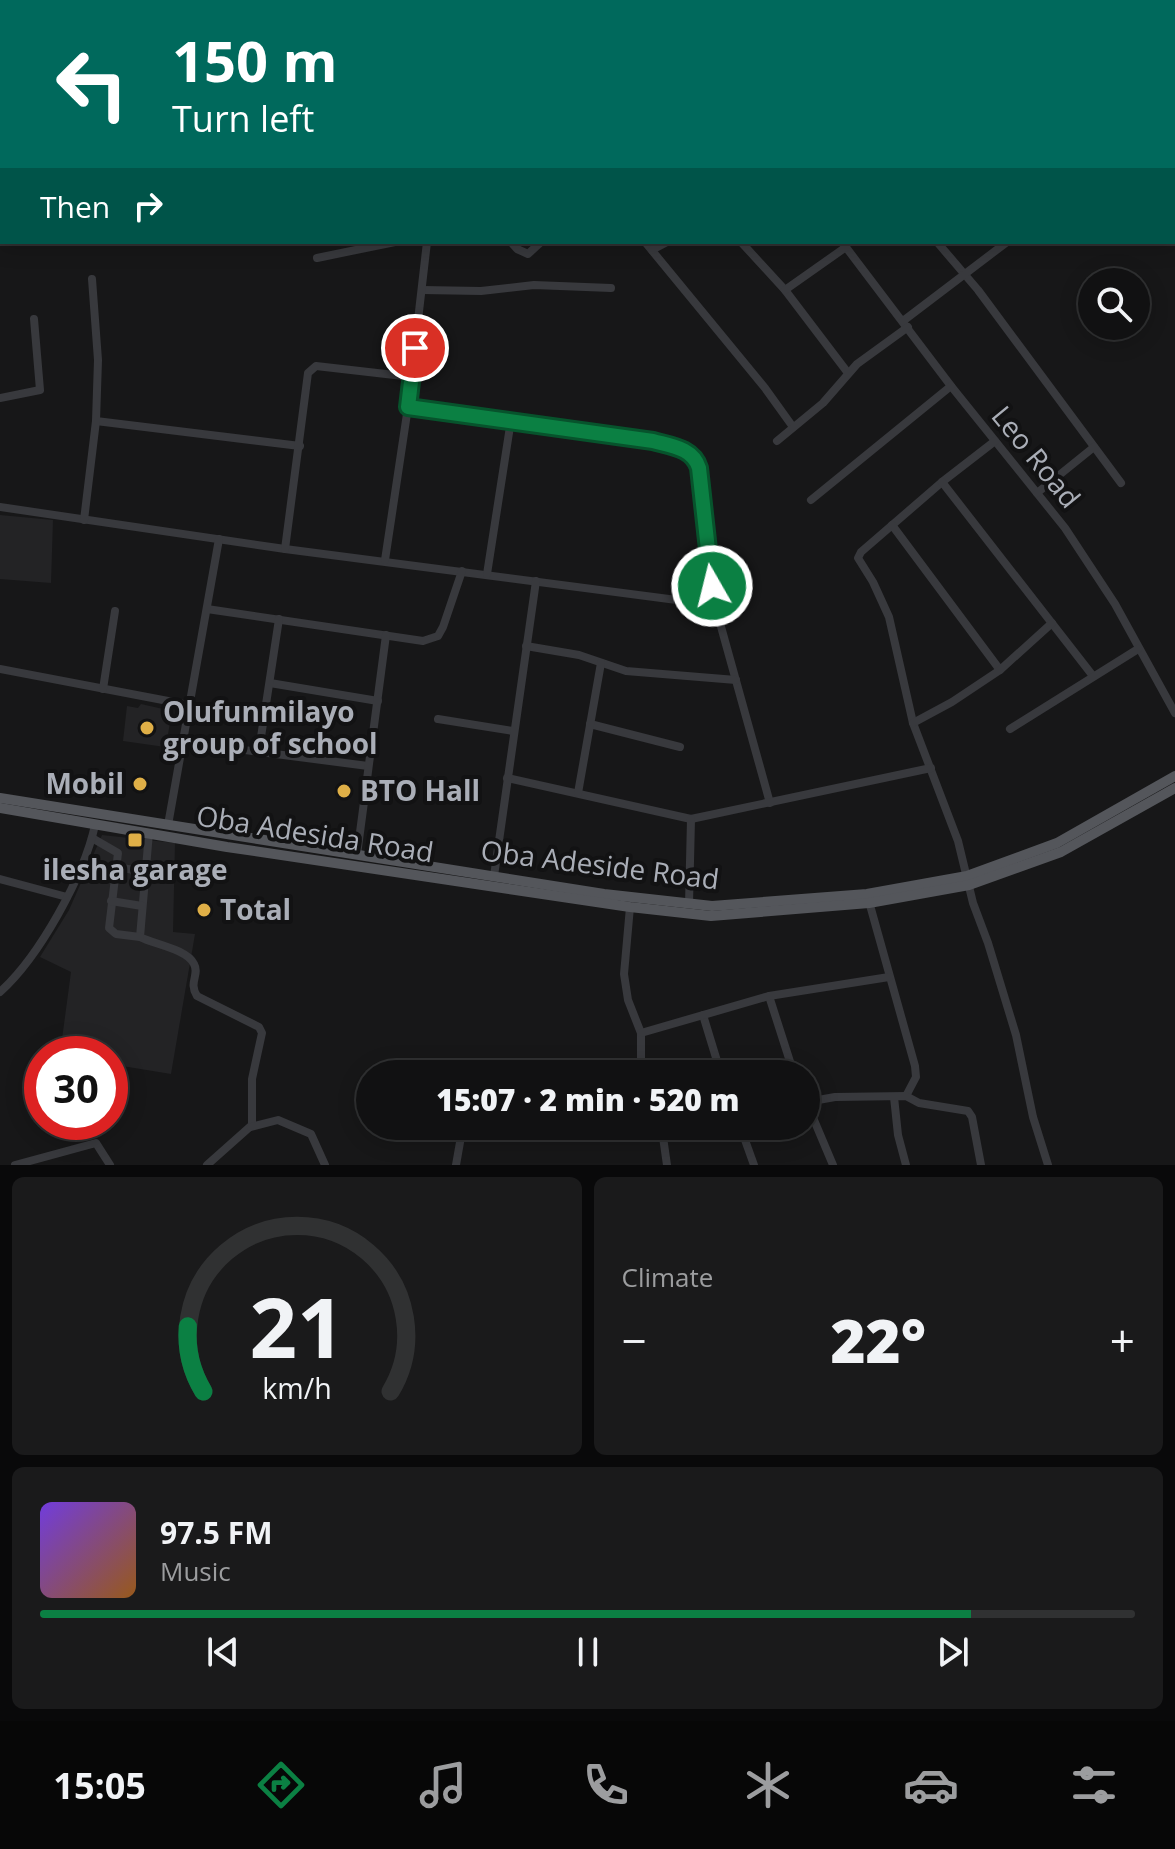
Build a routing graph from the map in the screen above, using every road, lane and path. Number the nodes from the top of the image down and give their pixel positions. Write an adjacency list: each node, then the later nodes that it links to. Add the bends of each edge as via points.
1 (385, 244): 12 (street)
2 (427, 244): 16 (street)
3 (513, 244): 4 (street, via 528,254)
4 (539, 244)
5 (647, 244): 11 (street)
6 (663, 244): 11 (street)
7 (743, 244): 17 (street)
8 (844, 244): 17 (street); 19 (street, Leo Road)
9 (939, 244): 13 (street)
10 (1004, 244): 13 (street)
11 (652, 250): 27 (street)
12 (317, 258)
13 (965, 274): 19 (street); 31 (street)
14 (92, 279): 26 (street)
15 (611, 288): 16 (street)
16 (422, 290): 21 (street)
17 (785, 290): 20 (street)
18 (34, 319): 23 (street, via 40,390)
19 (906, 324): 20 (street); 22 (street, Leo Road)
20 (848, 373): 27 (street, via 834,393)
21 (412, 377): 24 (street); 30 (street, via 311,368)
22 (951, 386): 29 (street, Leo Road); 35 (street)
23 (0, 398)
24 (408, 407): 25 (street); 41 (street)
25 (511, 420): 43 (street); 45 (street, via 653,441 696,458)
26 (96, 421): 30 (street); 37 (street)
27 (793, 427): 28 (street)
28 (777, 441)
29 (995, 441): 32 (street); 34 (street, Leo Road)
30 (300, 446): 40 (street)
31 (1094, 447): 33 (street); 34 (street)
32 (942, 482): 38 (street); 49 (street)
33 (1121, 483)
34 (1037, 493): 52 (street, Leo Road, via 1092,567)
35 (811, 500)
36 (0, 507): 37 (street)
37 (84, 520): 39 (street)
38 (892, 525): 55 (street); 64 (street, via 858,558 889,617)
39 (219, 539): 40 (street); 46 (street)
40 (285, 549): 41 (street)
41 (385, 560): 42 (street)
42 (462, 571): 43 (street); 50 (street, via 438,636 423,641)
43 (487, 574): 44 (street)
44 (536, 581): 45 (street); 51 (street)
45 (715, 605): 57 (street)
46 (207, 609): 48 (street); 61 (street)
47 (115, 611): 59 (street)
48 (279, 619): 50 (street); 58 (street)
49 (1052, 623): 55 (street); 56 (street)
50 (386, 635): 60 (street)
51 (526, 646): 53 (street); 67 (street)
52 (1138, 649): 56 (street); 62 (street, Leo Road)
53 (601, 663): 57 (street, via 626,671); 65 (street)
54 (0, 669): 59 (street)
55 (1000, 670): 64 (street)
56 (1093, 676): 66 (street)
57 (736, 680): 78 (street)
58 (270, 683): 60 (street); 70 (street)
59 (103, 689): 61 (street)
60 (378, 701): 71 (street)
61 (189, 705): 68 (street)
62 (1175, 713)
63 (438, 719): 67 (street)
64 (913, 723): 72 (street)
65 (590, 724): 69 (street); 76 (street)
66 (1010, 729)
67 (513, 731): 74 (street)
68 (183, 742): 70 (street); 82 (street)
69 (680, 747)
70 (259, 750): 71 (street)
71 (368, 766): 85 (street)
72 (931, 768): 78 (street); 91 (street)
73 (1175, 776): 91 (main road, via 1057,843)
74 (507, 778): 76 (street); 89 (street)
75 (1175, 788): 91 (main road, Oba Adesida Road, via 1061,852)
76 (578, 793): 80 (street)
77 (0, 798): 82 (main road, Oba Adeside Road)
78 (770, 803): 80 (street)
79 (0, 808): 81 (main road, Oba Adesida Road)
80 (691, 819): 96 (street)
81 (95, 825): 83 (main road, Oba Adesida Road); 84 (street)
82 (168, 825): 86 (main road, Oba Adeside Road)
83 (149, 833): 86 (main road, Oba Adesida Road); 88 (street)
84 (92, 838): 87 (street, via 117,851); 93 (street)
85 (357, 855): 86 (main road, Oba Adeside Road); 89 (main road, Oba Adeside Road)
86 (333, 856): 92 (main road, Oba Adesida Road)
87 (116, 867): 88 (street); 95 (street)
88 (146, 872): 97 (street)
89 (494, 876): 92 (main road, Oba Adeside Road)
90 (0, 879): 93 (street)
91 (968, 881): 94 (main road, Oba Adesida Road); 126 (street)
92 (511, 884): 96 (main road, Oba Adeside Road); 98 (main road, Oba Adesida Road)
93 (67, 897): 101 (street, via 30,959)
94 (868, 899): 96 (main road, Oba Adeside Road); 98 (main road, Oba Adesida Road, via 711,916); 100 (street)
95 (111, 901): 97 (street); 99 (street, via 111,932)
96 (689, 904)
97 (142, 906): 99 (street)
98 (630, 907): 104 (street, via 624,974)
99 (140, 937): 111 (street, via 192,961 197,996 261,1029)
100 (889, 977): 102 (street); 108 (street, via 915,1066 916,1077)
101 (0, 992)
102 (769, 996): 103 (street); 107 (street)
103 (703, 1015): 104 (street); 106 (street)
104 (641, 1033): 105 (street)
105 (641, 1060)
106 (717, 1060)
107 (790, 1060)
108 (906, 1096): 109 (street); 125 (street, via 968,1111)
109 (894, 1097): 110 (street); 124 (street)
110 (820, 1099)
111 (251, 1127): 118 (street); 119 (street, via 278,1120 311,1134)
112 (820, 1134): 123 (street)
113 (460, 1140): 120 (street)
114 (663, 1140): 121 (street)
115 (745, 1140): 122 (street)
116 (15, 1165): 117 (street, via 96,1143)
117 (110, 1165)
118 (207, 1165)
119 (325, 1165)
120 (456, 1165)
121 (667, 1165)
122 (754, 1165)
123 (833, 1165)
124 (906, 1165)
125 (981, 1165)
126 (1048, 1165)

